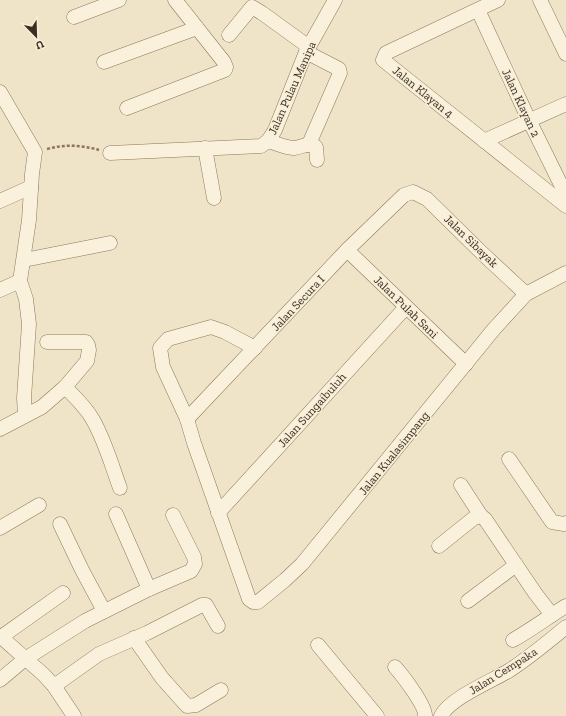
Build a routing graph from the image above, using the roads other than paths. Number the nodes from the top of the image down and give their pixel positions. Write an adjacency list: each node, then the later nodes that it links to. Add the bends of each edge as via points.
1 (119, 0): 7 (street)
2 (175, 0): 8 (street)
3 (335, 0): 10 (street, Jalan Pulau Manipa)
4 (498, 0): 6 (street, Jalan Klayan 4)
5 (540, 0): 11 (street)
6 (478, 10): 16 (street, Jalan Klayan 2); 18 (street, Jalan Klayan 4, via 386,53 383,60)
7 (74, 17)
8 (197, 28): 12 (street); 15 (street, via 224,62 225,70)
9 (229, 35): 10 (street, via 252,7)
10 (308, 50): 17 (street, Jalan Pulau Manipa); 19 (street, via 340,69)
11 (566, 54)
12 (104, 62)
13 (0, 92): 23 (street, via 35,152)
14 (566, 104): 16 (street)
15 (128, 108)
16 (529, 120): 18 (street); 25 (street, Jalan Klayan 2)
17 (268, 141): 19 (street, via 292,148); 20 (street, Jalan Pulau Manipa, via 261,146)
18 (484, 141): 28 (street, Jalan Klayan 4)
19 (309, 144): 22 (street, via 316,147)
20 (205, 148): 21 (street, Jalan Pulau Manipa); 26 (street)
21 (110, 153)
22 (317, 160)
23 (31, 187): 27 (street); 31 (street)
24 (413, 192): 30 (street, Jalan Secura I, via 404,195); 35 (street, Jalan Sibayak, via 427,199)
25 (566, 195)
26 (214, 198)
27 (0, 200)
28 (566, 206)
29 (110, 243): 31 (street)
30 (347, 250): 36 (street, Jalan Pulah Sani); 38 (street, Jalan Secura I)
31 (24, 260): 33 (street)
32 (566, 273): 35 (street, Jalan Kualasimpang)
33 (20, 281): 34 (street); 41 (street, via 26,299 29,324)
34 (0, 290)
35 (526, 294): 39 (street, Jalan Kualasimpang)
36 (406, 308): 39 (street, Jalan Pulah Sani); 48 (street, Jalan Sungaibuluh)
37 (47, 342): 40 (street, via 86,342 88,345 87,361)
38 (255, 348): 42 (street, Jalan Secura I); 42 (street, via 225,332 211,328 168,340 160,348 163,367)
39 (466, 364): 48 (street, Jalan Kualasimpang, via 302,564 258,602 249,599)
40 (65, 387): 41 (street, via 42,407); 46 (street, via 85,408 99,431)
41 (25, 415): 43 (street)
42 (187, 419): 48 (street)
43 (0, 429)
44 (509, 459): 52 (street, via 552,522)
45 (461, 485): 51 (street)
46 (120, 488)
47 (39, 505): 54 (street)
48 (218, 513)
49 (116, 514): 57 (street)
50 (173, 515): 57 (street, via 195,564 191,571)
51 (481, 516): 55 (street, via 474,518); 56 (street, via 486,519)
52 (566, 523)
53 (60, 524): 61 (street)
54 (0, 528)
55 (439, 546)
56 (516, 565): 59 (street); 62 (street)
57 (149, 589): 61 (street)
58 (63, 593): 65 (street)
59 (468, 601)
60 (566, 606): 62 (street)
61 (104, 612): 69 (street)
62 (552, 615): 67 (street)
63 (218, 626): 66 (street, via 209,608 202,605)
64 (566, 627): 77 (street, Jalan Cempaka, via 510,669 454,702)
65 (1, 636): 69 (street)
66 (134, 638): 72 (street, via 99,654); 73 (street, via 162,678 187,706 196,705)
67 (513, 640)
68 (318, 645): 75 (street)
69 (25, 659): 71 (street); 72 (street)
70 (395, 667): 76 (street, via 416,695 426,712)
71 (0, 680)
72 (54, 686): 74 (street)
73 (221, 690)
74 (74, 716)
75 (377, 716)
76 (425, 716)
77 (441, 716)

